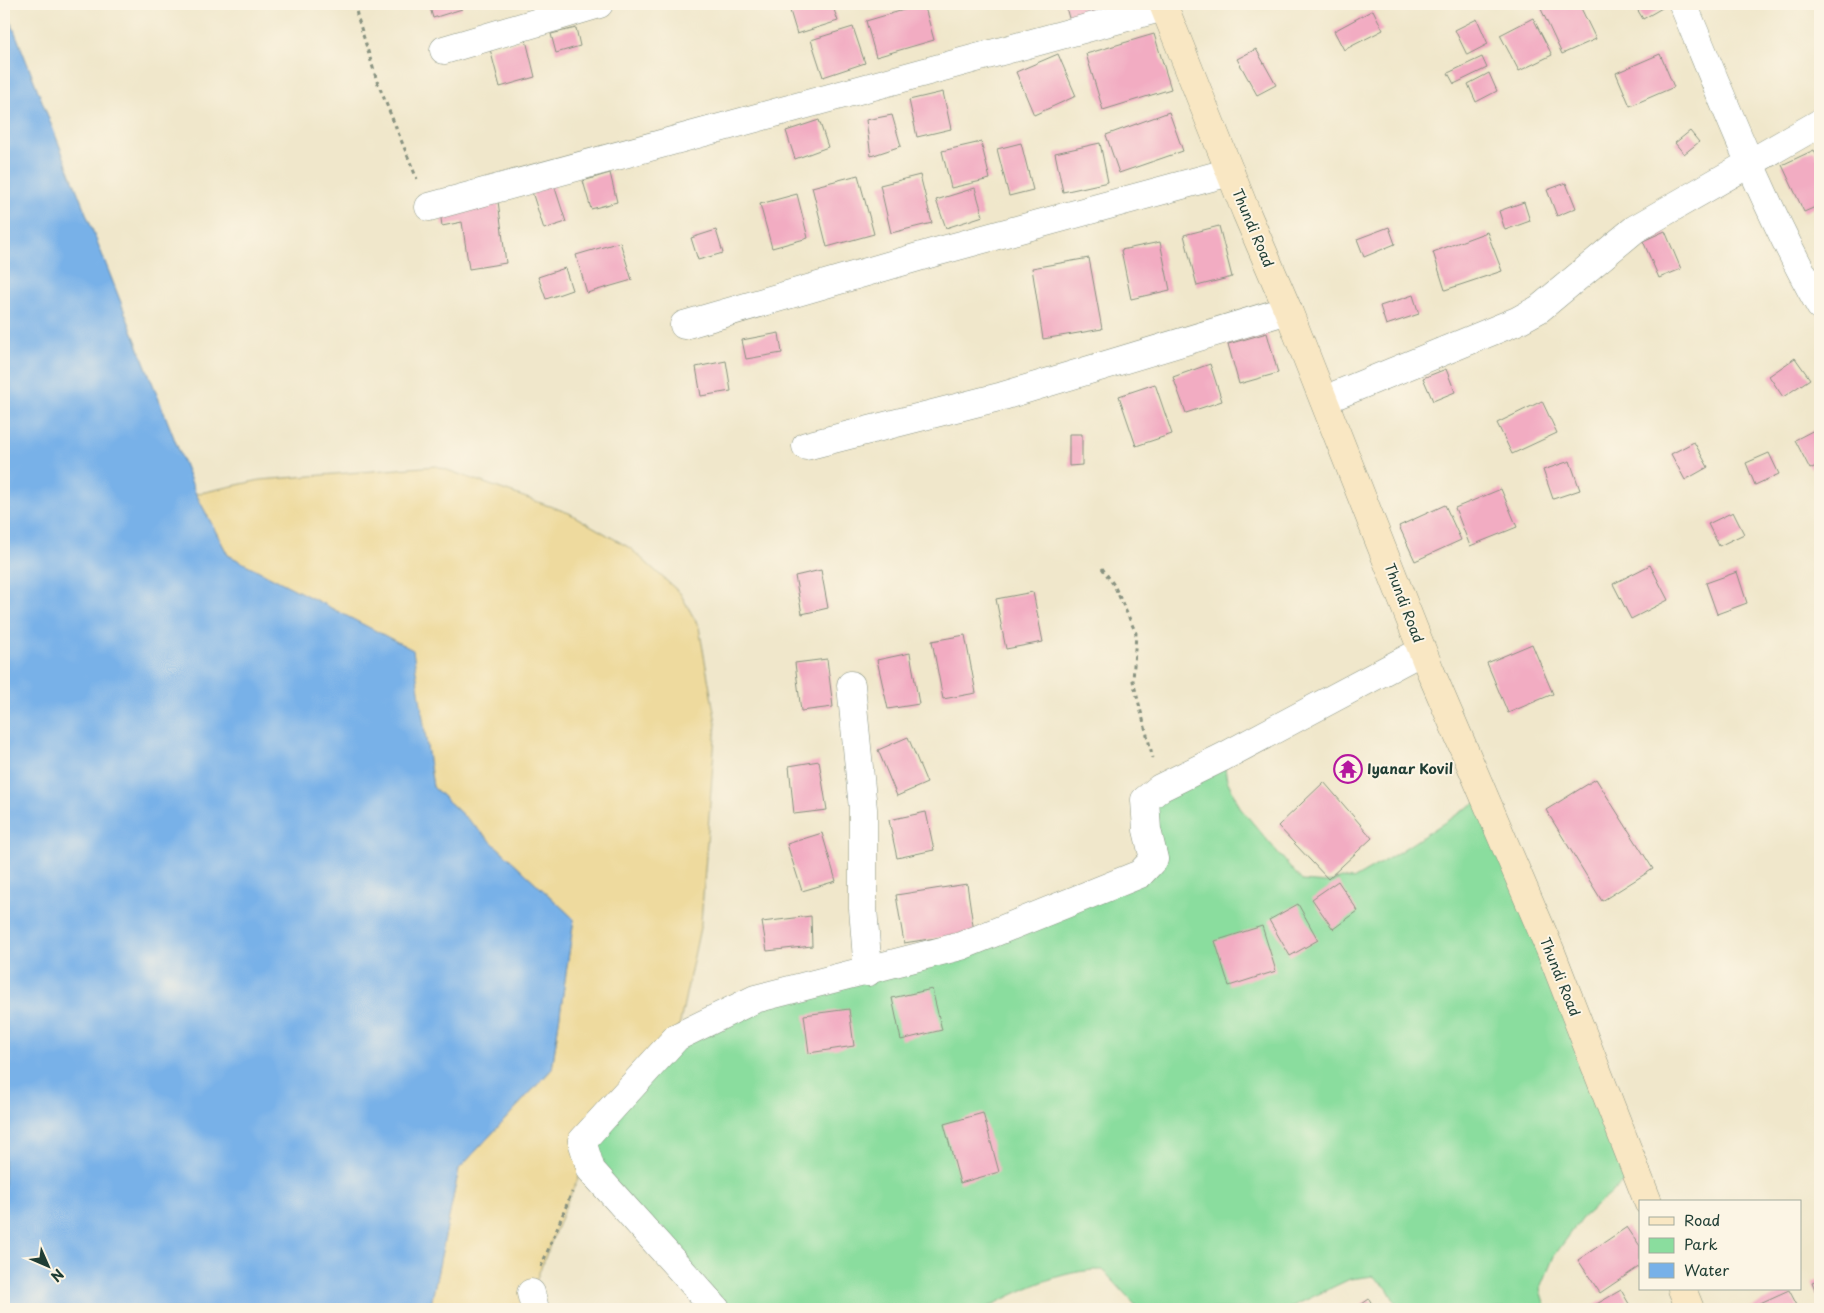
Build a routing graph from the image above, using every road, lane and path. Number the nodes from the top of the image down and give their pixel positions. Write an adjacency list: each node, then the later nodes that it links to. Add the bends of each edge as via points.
1 (355, 4): 9 (path, via 377,81)
2 (599, 4): 5 (street)
3 (1683, 4): 7 (street)
4 (1164, 6): 8 (main road, Thundi Road); 9 (street)
5 (444, 50)
6 (1820, 122): 7 (street)
7 (1750, 163): 10 (street); 13 (street, via 1635,229 1539,309)
8 (1230, 172): 11 (main road, Thundi Road); 12 (street)
9 (429, 207)
10 (1820, 306)
11 (1288, 310): 13 (main road, Thundi Road); 14 (street, via 1003,396)
12 (684, 325)
13 (1324, 400): 16 (main road, Thundi Road)
14 (806, 446)
15 (1102, 568): 18 (path, via 1136,633 1133,681)
16 (1422, 651): 18 (street); 21 (main road, Thundi Road, via 1551,952)
17 (852, 685): 19 (street, via 863,809 863,908)
18 (1160, 788): 19 (street, via 1145,800 1147,830 1154,859 1140,874 961,946)
19 (868, 972): 20 (street, via 755,999 677,1037 582,1141)
20 (588, 1160): 23 (path, via 567,1202); 24 (street, via 591,1170)
21 (1647, 1200)
22 (1682, 1290): 25 (main road)
23 (533, 1301)
24 (716, 1309)
25 (1690, 1309)

